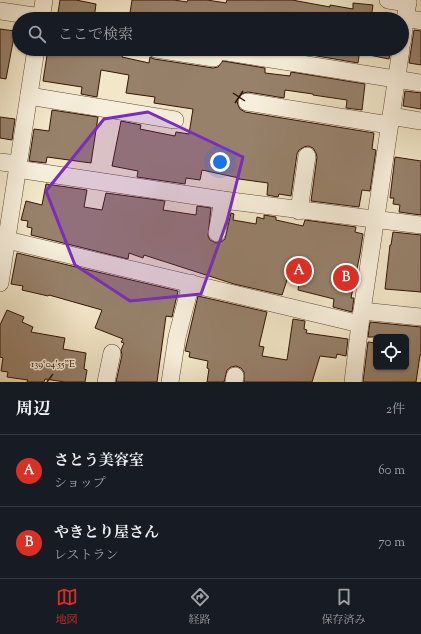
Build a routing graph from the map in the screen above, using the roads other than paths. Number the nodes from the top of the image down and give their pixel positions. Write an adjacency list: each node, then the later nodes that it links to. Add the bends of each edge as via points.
1 (44, 0): 6 (street)
2 (388, 0): 4 (street)
3 (0, 10): 5 (street)
4 (411, 11)
5 (12, 12)
6 (42, 12)
7 (35, 56): 12 (street)
8 (232, 56): 10 (street)
9 (400, 56): 10 (street)
10 (396, 79): 11 (street); 15 (street)
11 (421, 83)
12 (29, 96): 14 (street); 19 (street)
13 (247, 102): 15 (street)
14 (175, 120)
15 (390, 120): 16 (street); 22 (street)
16 (421, 121)
17 (308, 156): 21 (street)
18 (0, 162): 19 (street)
19 (18, 167): 20 (street); 25 (street)
20 (223, 200): 21 (street); 24 (street)
21 (299, 210): 22 (street)
22 (375, 219): 23 (street); 29 (street)
23 (421, 225)
24 (217, 233)
25 (7, 240): 26 (street); 27 (street)
26 (1, 272)
27 (191, 283): 29 (street); 32 (street, via 177,337)
28 (421, 317): 29 (street)
29 (361, 318): 33 (street)
30 (112, 353): 31 (street)
31 (106, 382)
32 (170, 382)
33 (353, 382)

